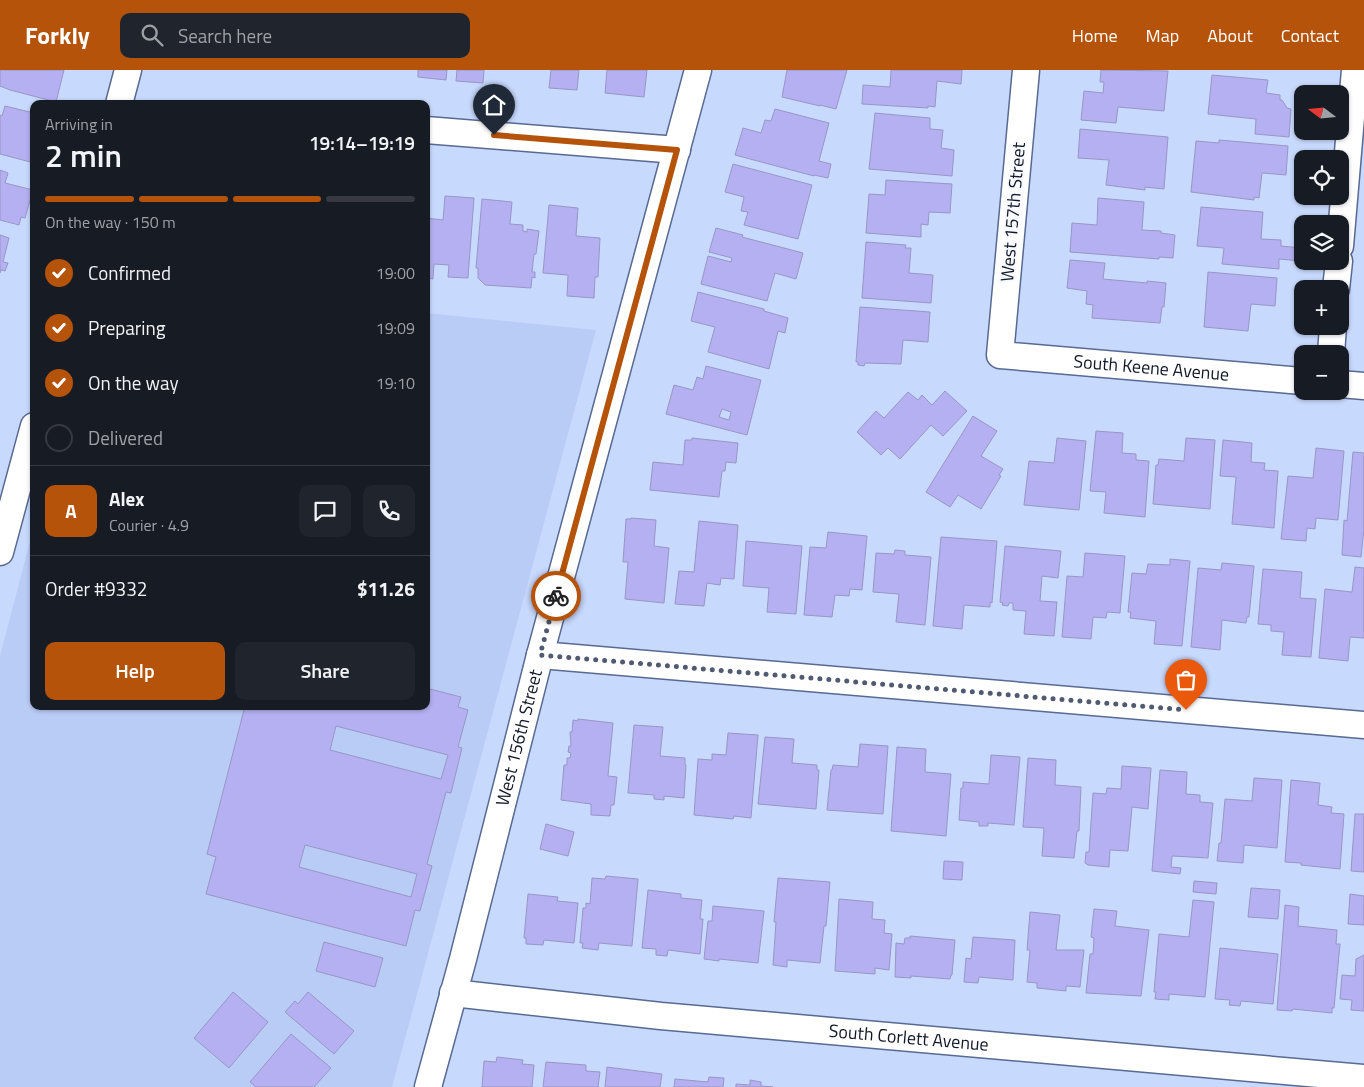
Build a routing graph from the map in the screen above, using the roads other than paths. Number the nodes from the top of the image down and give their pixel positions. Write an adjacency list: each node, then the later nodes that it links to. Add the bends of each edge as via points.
1 (128, 70): 5 (street)
2 (698, 70): 7 (street, West 156th Street)
3 (1026, 70): 9 (street, West 157th Street)
4 (1355, 70): 8 (street)
5 (120, 100)
6 (430, 130): 7 (street)
7 (677, 150): 15 (street, West 156th Street)
8 (1343, 215)
9 (1000, 355): 10 (street, South Keene Avenue)
10 (1294, 379)
11 (1349, 385): 12 (street)
12 (1364, 386)
13 (30, 441): 14 (street)
14 (0, 552)
15 (540, 655): 16 (street); 17 (street, West 156th Street)
16 (1364, 725)
17 (453, 993): 18 (street, South Corlett Avenue, via 662,1016); 19 (street, West 156th Street)
18 (1364, 1078)
19 (428, 1087)

